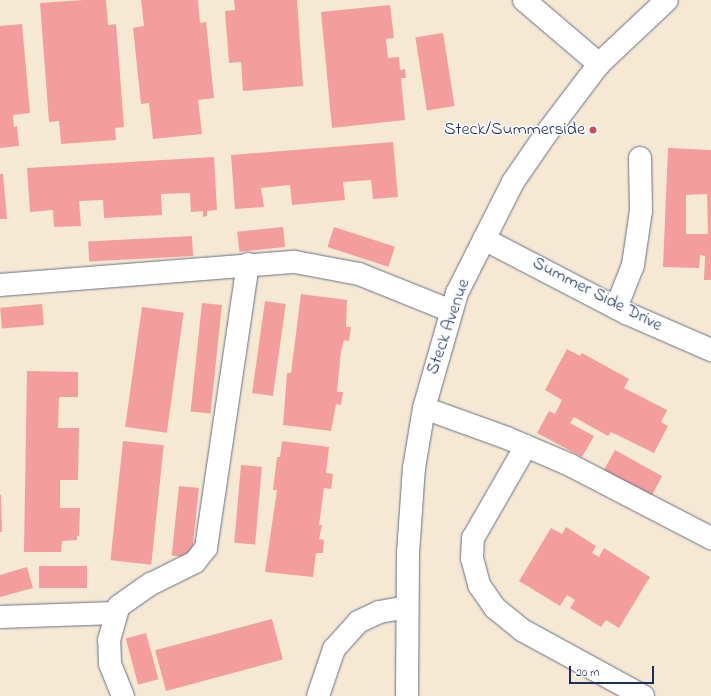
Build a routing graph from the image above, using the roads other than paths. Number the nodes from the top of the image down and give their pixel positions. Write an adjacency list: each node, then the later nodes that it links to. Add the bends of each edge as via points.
1 (524, 0): 3 (street)
2 (667, 0): 3 (street, Steck Avenue)
3 (600, 64): 5 (street, Steck Avenue, via 513,182)
4 (640, 158): 8 (street, via 641,211 633,265)
5 (484, 239): 8 (street, Summer Side Drive); 9 (street, Steck Avenue, via 457,293)
6 (248, 264): 7 (street); 9 (street, via 295,262 359,274); 15 (street, via 206,548 195,562 150,584 119,606)
7 (0, 285)
8 (616, 308): 10 (street, Summer Side Drive)
9 (451, 311): 11 (street, Steck Avenue)
10 (711, 350)
11 (424, 408): 12 (street); 14 (street, Steck Avenue, via 414,468)
12 (526, 446): 13 (street, via 637,498); 20 (street, via 473,538 472,558 479,585 495,608 522,630)
13 (711, 538)
14 (406, 607): 18 (street, via 380,612 358,622 334,648); 19 (street, Steck Avenue)
15 (116, 613): 16 (street); 17 (street, via 109,640 110,663)
16 (0, 617)
17 (123, 696)
18 (318, 696)
19 (407, 696)
20 (643, 696)

